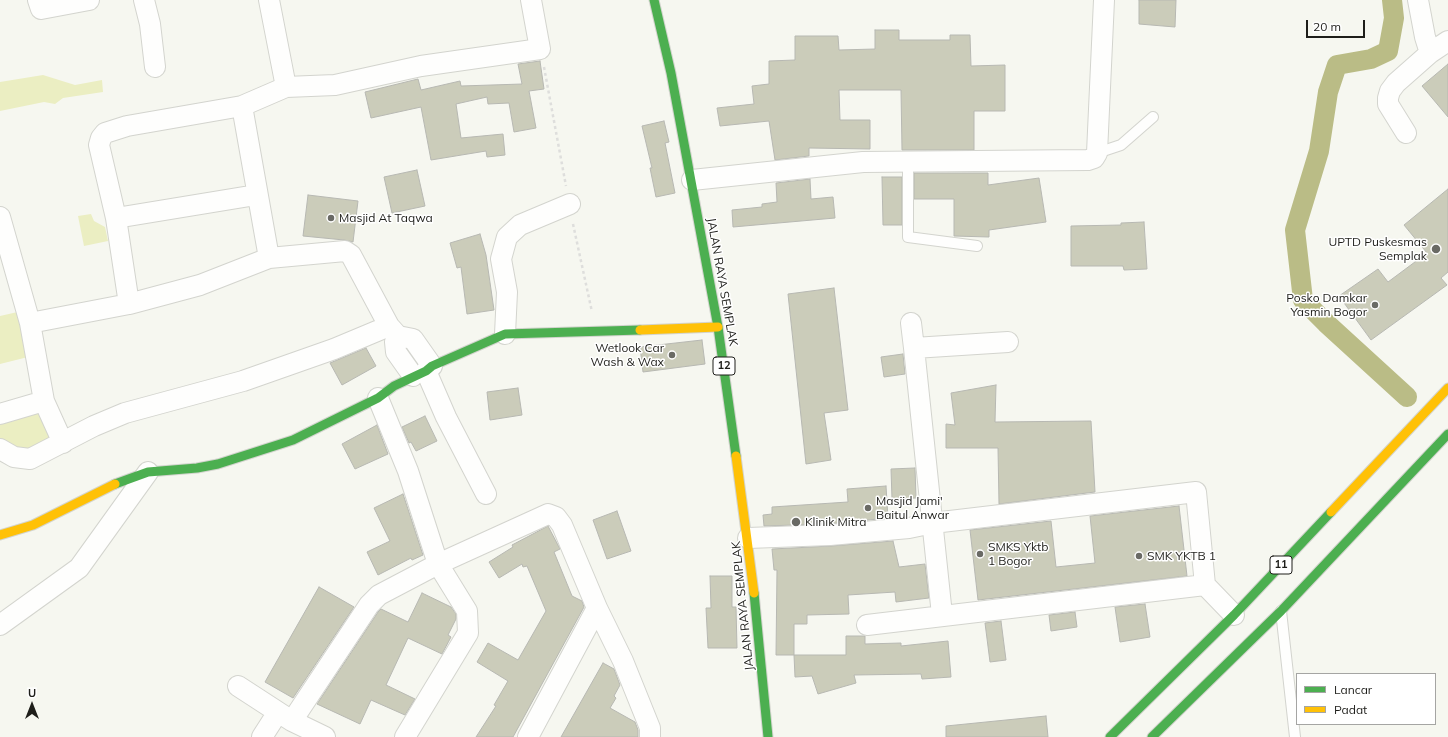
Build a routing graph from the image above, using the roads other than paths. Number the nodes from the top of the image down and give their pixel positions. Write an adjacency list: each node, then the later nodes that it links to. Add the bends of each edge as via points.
1 (38, 0): 2 (street, via 41,9)
2 (88, 0)
3 (144, 0): 11 (street, via 150,24)
4 (269, 0): 12 (street)
5 (531, 0): 12 (street, via 540,49 421,66 335,85)
6 (654, 0): 18 (main road, JALAN RAYA SEMPLAK / 12)
7 (1104, 0): 16 (street)
8 (1418, 0): 10 (street)
9 (1448, 41): 10 (street)
10 (1430, 53): 15 (street, via 1390,91 1388,104)
11 (155, 67)
12 (286, 87): 13 (street)
13 (242, 106): 19 (street); 22 (street, via 127,126 105,133 100,138 99,145)
14 (1153, 117): 16 (lane, via 1121,145)
15 (1406, 133)
16 (1097, 153): 17 (street, via 1094,158 1088,160)
17 (908, 161): 18 (street, via 863,162); 23 (lane, via 908,237)
18 (692, 180): 28 (main road, JALAN RAYA SEMPLAK / 12)
19 (256, 195): 22 (street); 24 (street)
20 (570, 204): 30 (street, via 520,225 507,237 501,259 507,292)
21 (0, 217): 26 (street)
22 (116, 218): 25 (street)
23 (977, 246)
24 (269, 258): 25 (street, via 200,284); 29 (street, via 345,251 351,255)
25 (129, 304): 26 (street)
26 (30, 323): 36 (street)
27 (911, 323): 32 (street)
28 (718, 327): 30 (main road); 45 (main road, JALAN RAYA SEMPLAK / 12)
29 (394, 331): 33 (street, via 396,352); 39 (street, via 243,381 125,413)
30 (505, 334): 33 (main road)
31 (1008, 342): 32 (street)
32 (914, 348): 43 (street)
33 (424, 371): 35 (main road, via 394,386); 42 (street)
34 (1448, 388): 51 (main road, 11)
35 (378, 398): 41 (main road, via 293,440 265,450 197,468); 46 (street, via 408,471)
36 (44, 401): 37 (street); 39 (street)
37 (0, 414)
38 (1448, 434): 49 (main road, 11)
39 (63, 443): 40 (street, via 30,459 14,457)
40 (0, 449)
41 (148, 472): 44 (main road, via 111,486 33,525); 53 (street, via 79,568)
42 (486, 494)
43 (933, 524): 45 (street, via 859,533); 47 (street, via 1196,492); 50 (street)
44 (0, 535)
45 (748, 538): 61 (main road, JALAN RAYA SEMPLAK / 12)
46 (438, 564): 48 (street, via 548,514 556,517 562,525); 55 (street, via 379,595 369,605); 58 (street, via 467,611 468,633)
47 (1205, 585): 50 (street); 51 (street)
48 (597, 608): 59 (street); 60 (street, via 623,661 650,728)
49 (1281, 611): 63 (main road, 11); 64 (lane)
50 (942, 615): 52 (street)
51 (1234, 615): 62 (main road, 11)
52 (867, 624)
53 (0, 625)
54 (238, 686): 55 (street)
55 (285, 717): 56 (street); 57 (street)
56 (262, 737)
57 (325, 737)
58 (405, 737)
59 (528, 737)
60 (650, 737)
61 (768, 737)
62 (1110, 737)
63 (1152, 737)
64 (1295, 737)

